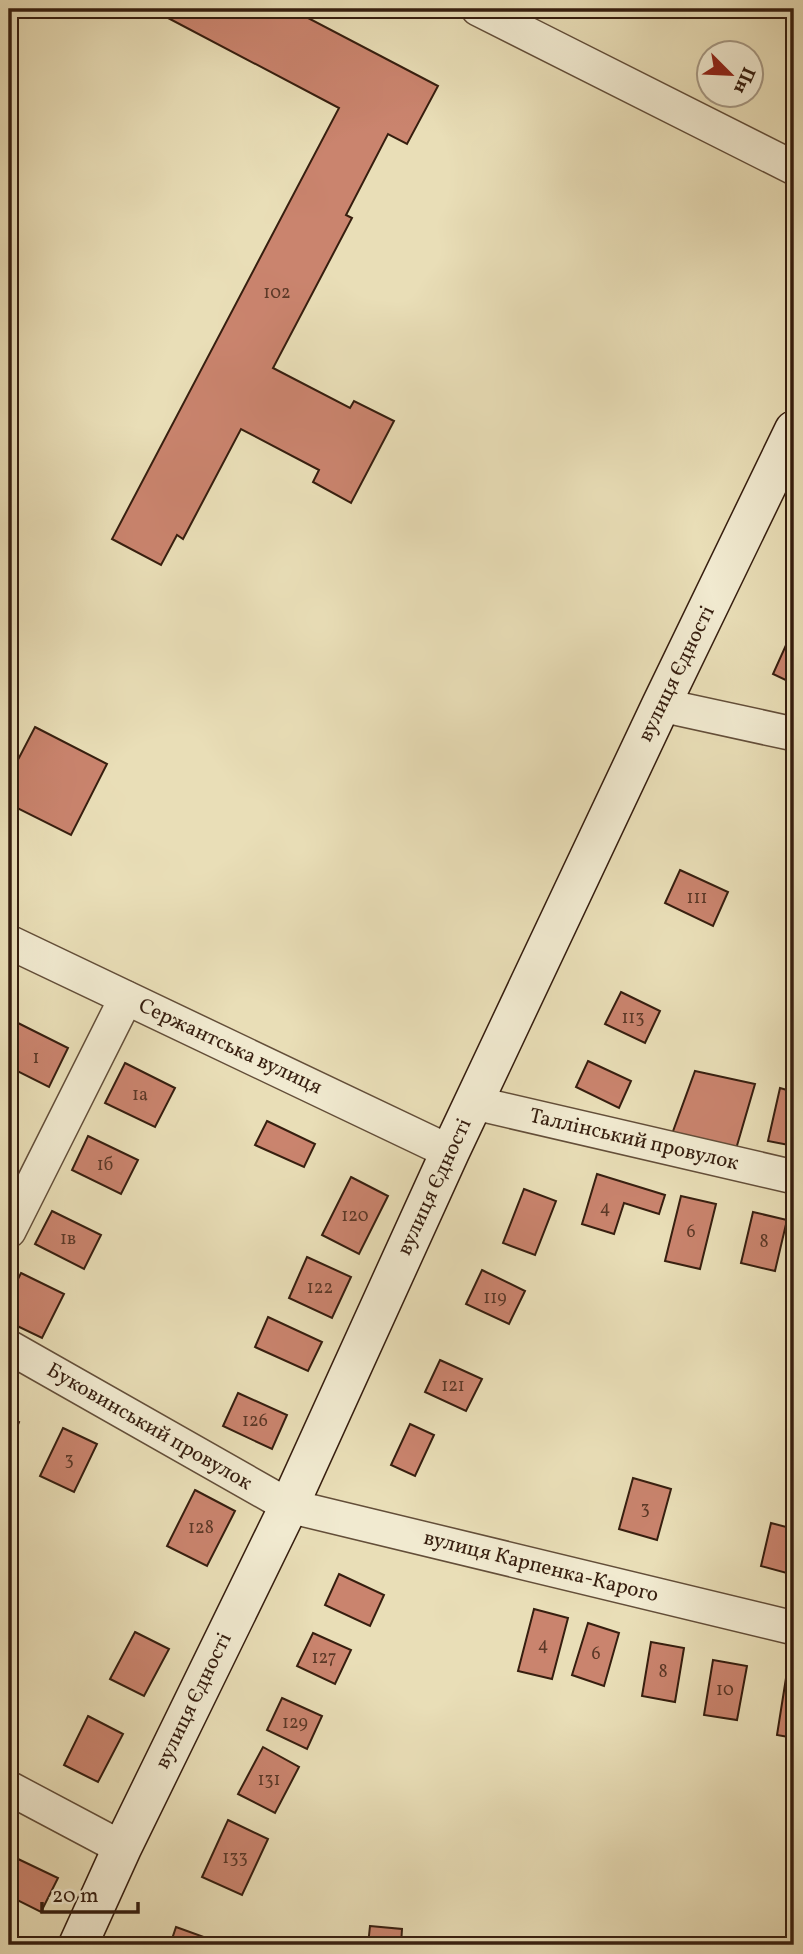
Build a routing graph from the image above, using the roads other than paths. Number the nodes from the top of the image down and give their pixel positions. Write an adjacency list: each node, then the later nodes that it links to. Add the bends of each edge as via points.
1 (478, 9): 2 (street)
2 (794, 168)
3 (794, 430): 4 (main road, вулиця Єдності)
4 (661, 705): 5 (street); 8 (main road, вулиця Єдності)
5 (794, 734)
6 (9, 942): 7 (street, Сержантська вулиця)
7 (125, 998): 9 (street, Сержантська вулиця); 11 (street)
8 (475, 1103): 9 (main road, вулиця Єдності); 10 (street, Таллінський провулок)
9 (450, 1152): 13 (main road, вулиця Єдності)
10 (794, 1178)
11 (9, 1231)
12 (9, 1347): 13 (street, Буковинський провулок)
13 (289, 1506): 14 (street, вулиця Карпенка-Карого); 16 (main road, вулиця Єдності)
14 (794, 1628)
15 (9, 1788): 16 (street)
16 (122, 1848): 17 (main road, вулиця Єдності)
17 (78, 1945)

